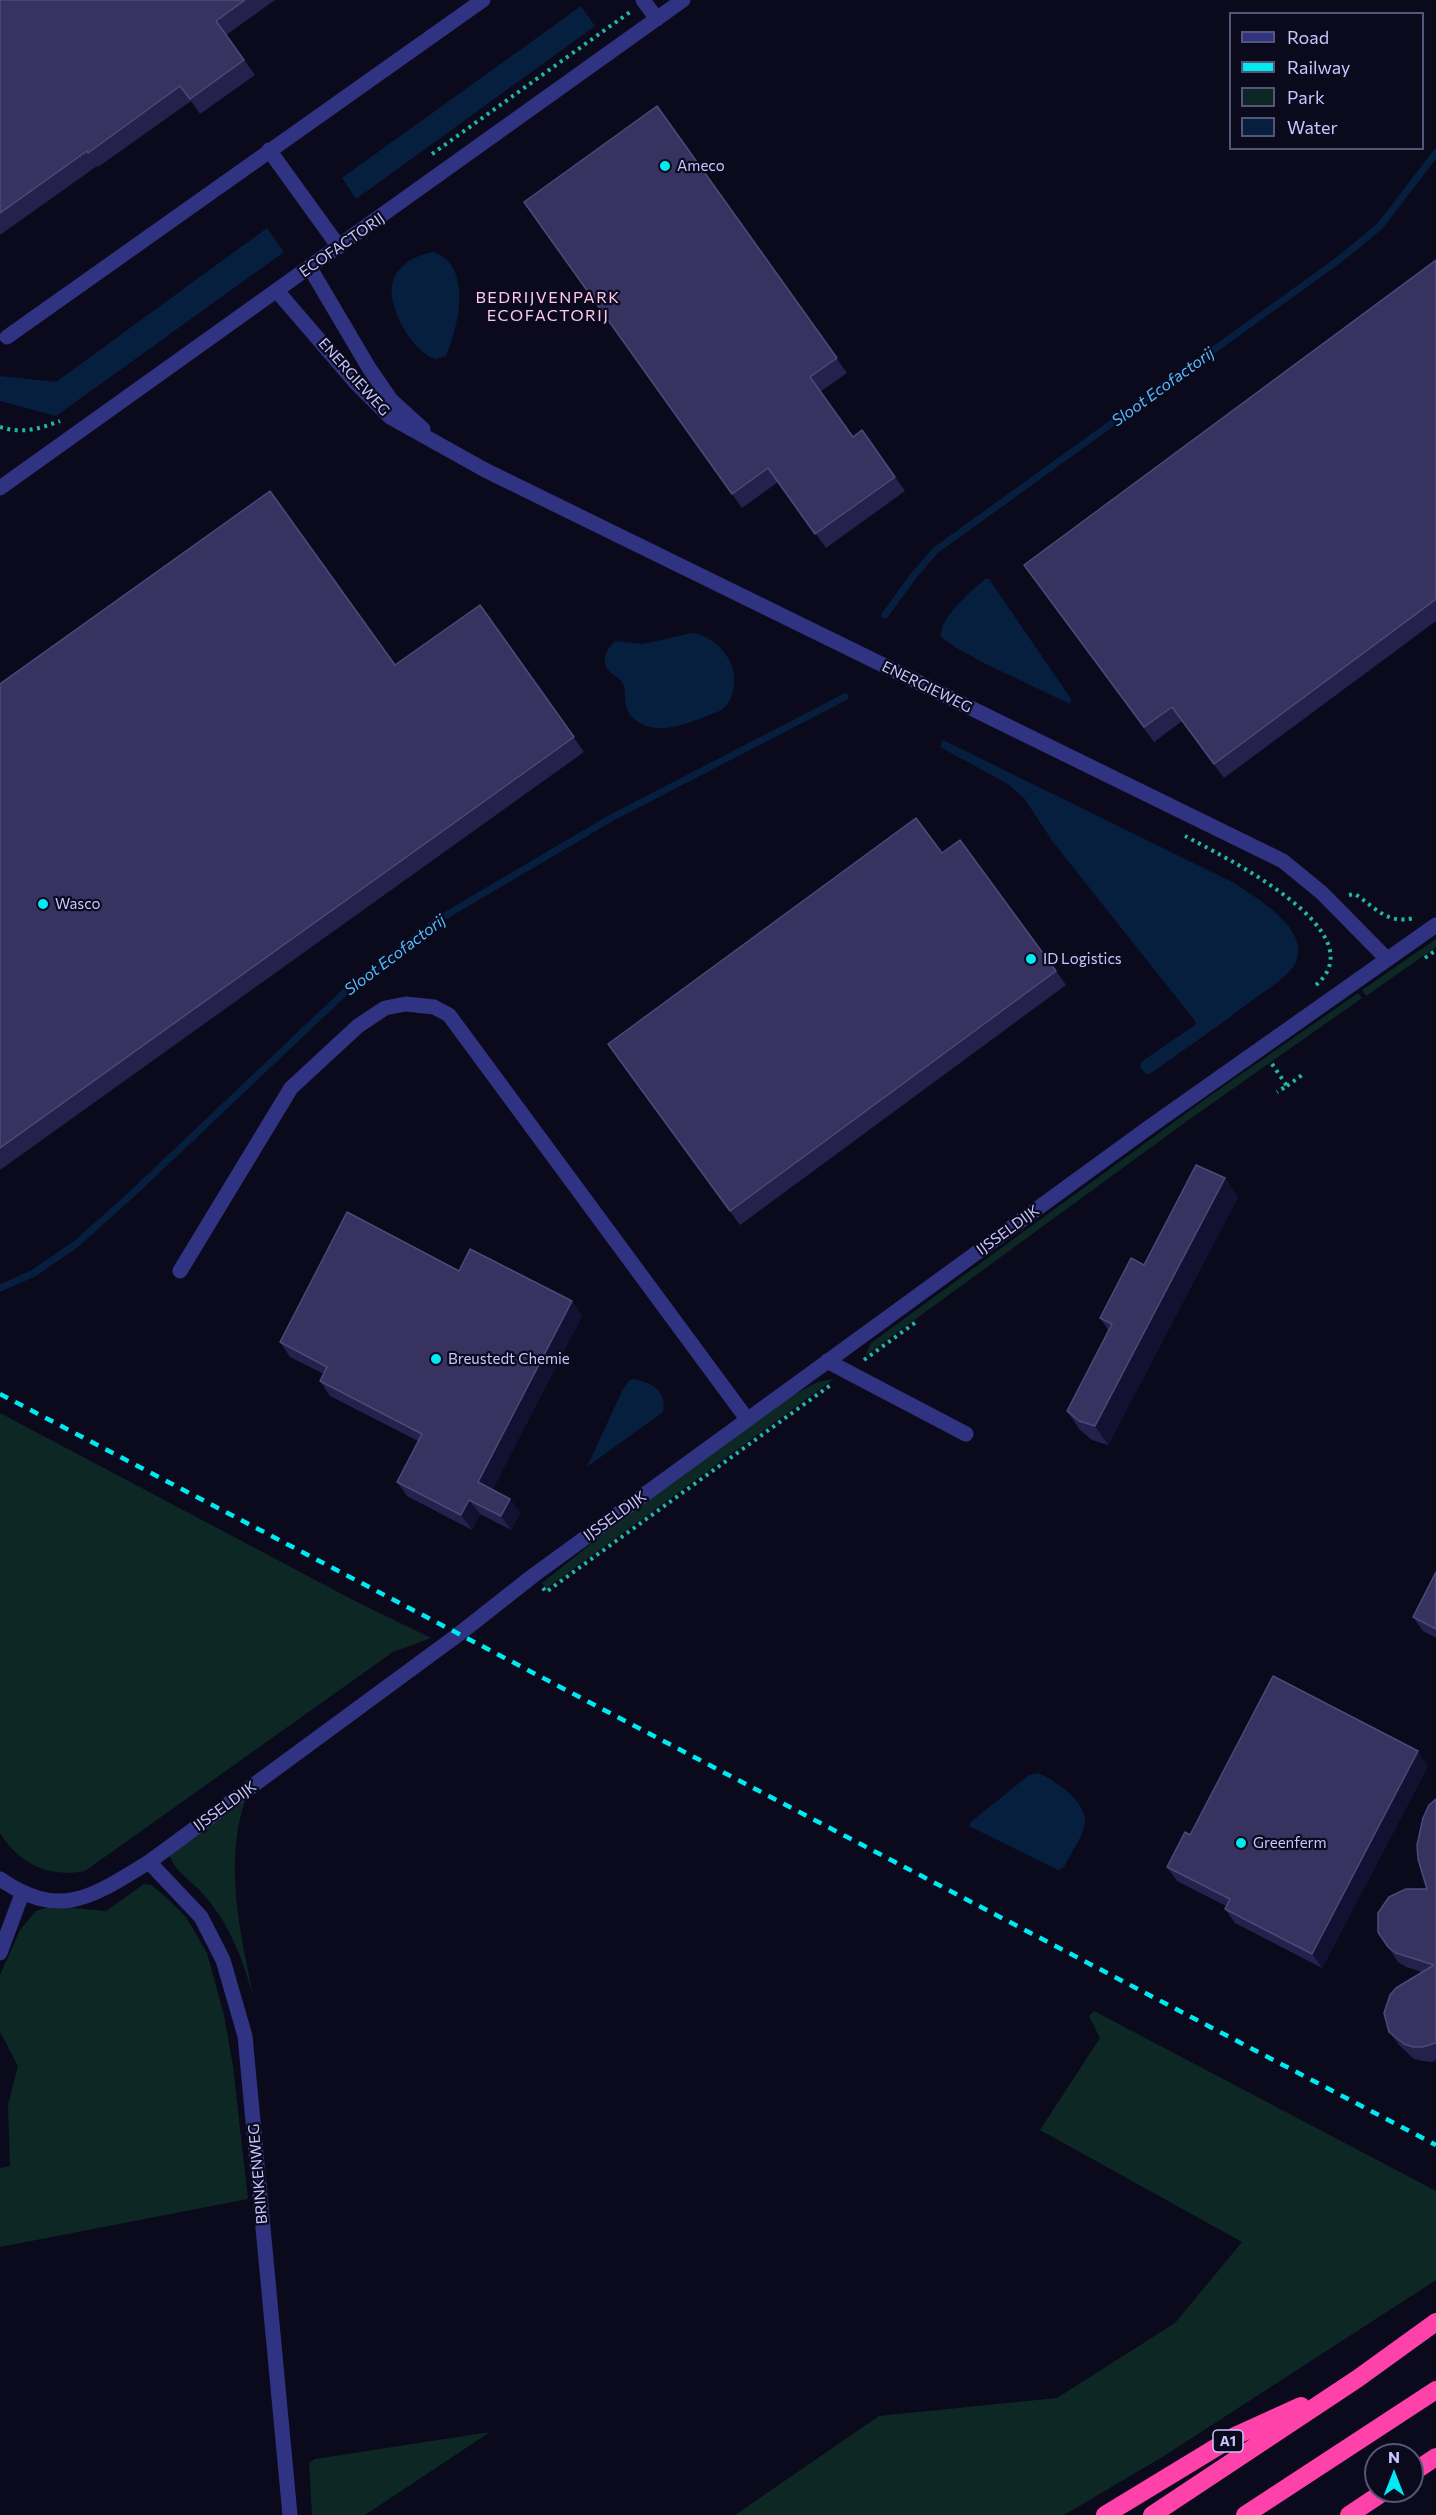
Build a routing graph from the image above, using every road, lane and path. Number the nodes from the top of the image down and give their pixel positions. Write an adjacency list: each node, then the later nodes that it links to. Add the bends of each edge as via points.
1 (483, 0): 5 (street)
2 (643, 0): 4 (street)
3 (683, 0): 4 (street, ECOFACTORIJ)
4 (657, 19): 6 (street, ECOFACTORIJ)
5 (269, 150): 6 (street); 9 (street)
6 (339, 247): 7 (street, ECOFACTORIJ)
7 (310, 268): 8 (street, ECOFACTORIJ); 12 (street, ENERGIEWEG, via 391,400)
8 (277, 291): 12 (street, ENERGIEWEG, via 390,417); 13 (street, ECOFACTORIJ)
9 (7, 337)
10 (0, 427): 11 (path, via 12,431)
11 (44, 428)
12 (444, 448): 14 (street, ENERGIEWEG, via 1283,861)
13 (3, 481)
14 (1334, 905): 15 (path, via 1355,894 1387,917); 18 (street, ENERGIEWEG); 20 (path, via 1312,921 1326,940 1331,962 1325,977)
15 (1417, 917)
16 (1436, 925): 18 (street, IJSSELDIJK)
17 (1436, 950): 19 (path)
18 (1387, 959): 29 (street, IJSSELDIJK)
19 (1418, 962)
20 (1314, 986)
21 (1281, 1057): 22 (path)
22 (1272, 1064): 23 (path); 25 (path)
23 (1262, 1071)
24 (1302, 1075): 25 (path)
25 (1287, 1086): 26 (path)
26 (1277, 1092)
27 (180, 1271): 31 (street, via 291,1088 358,1026 385,1008 406,1004 434,1006 449,1015)
28 (924, 1316): 30 (path)
29 (827, 1361): 30 (street); 31 (street, IJSSELDIJK)
30 (847, 1372): 32 (street); 33 (path, via 546,1592)
31 (747, 1419): 33 (street, IJSSELDIJK)
32 (966, 1434)
33 (534, 1575): 34 (street, IJSSELDIJK)
34 (149, 1862): 36 (street, IJSSELDIJK, via 77,1901 56,1902); 42 (street, BRINKENWEG, via 201,1917 223,1960 245,2036)
35 (0, 1879): 36 (street)
36 (22, 1894): 37 (street)
37 (0, 1953)
38 (1436, 2322): 39 (highway, A1)
39 (1357, 2379): 43 (highway, A1, via 1235,2436); 44 (highway, A1)
40 (1436, 2390): 45 (highway)
41 (1367, 2503): 46 (highway)
42 (290, 2515)
43 (1105, 2515)
44 (1152, 2515)
45 (1245, 2515)
46 (1349, 2515)

